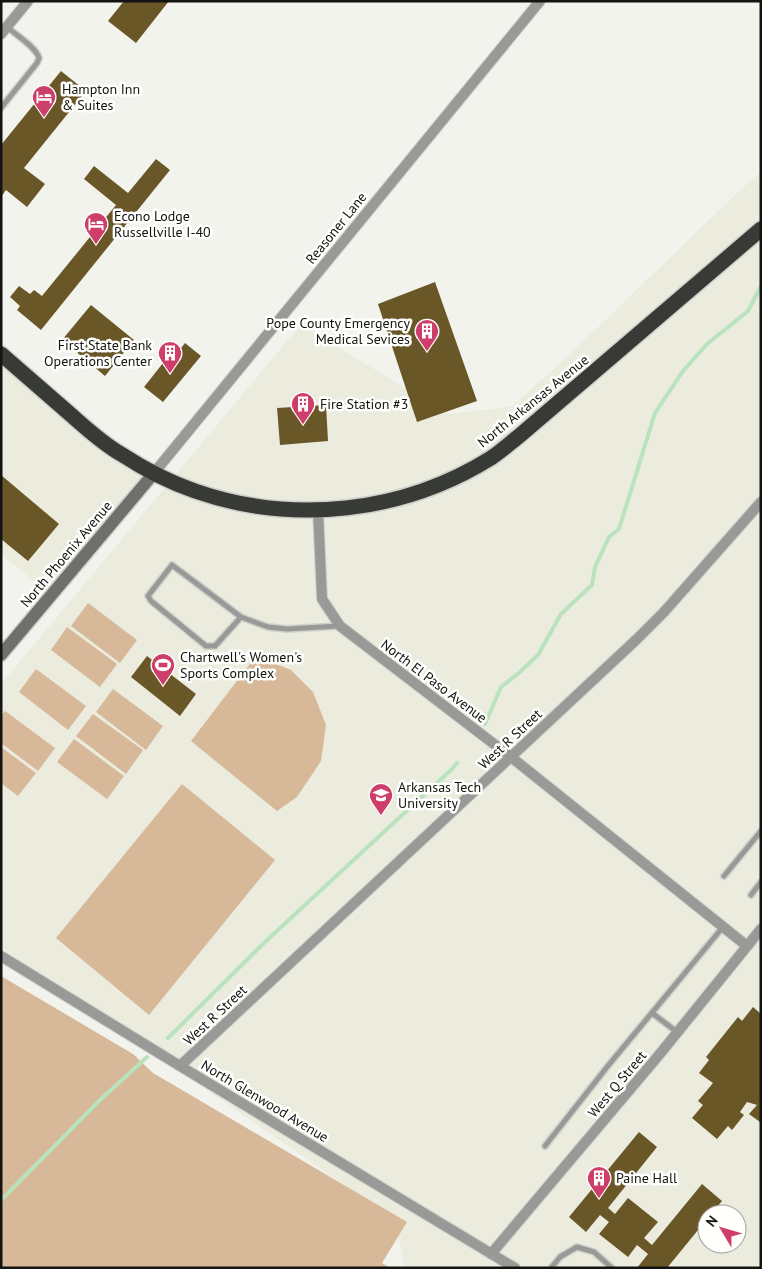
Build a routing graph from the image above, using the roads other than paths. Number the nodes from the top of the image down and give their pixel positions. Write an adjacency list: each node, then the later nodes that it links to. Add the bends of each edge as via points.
1 (28, 1): 3 (street)
2 (540, 1): 7 (street, Reasoner Lane)
3 (4, 30): 4 (lane, via 32,47 39,58)
4 (1, 108)
5 (761, 229): 9 (highway, North Arkansas Avenue, via 492,457 415,493 361,507)
6 (1, 354): 7 (highway, North Arkansas Avenue, via 97,437)
7 (154, 473): 9 (highway, North Arkansas Avenue, via 221,499 277,509); 12 (street, North Phoenix Avenue)
8 (761, 502): 13 (street, West R Street, via 664,612)
9 (318, 510): 11 (street, North El Paso Avenue, via 322,599)
10 (241, 617): 10 (lane, via 172,565 148,596 206,646 215,646); 11 (lane, via 268,627 287,629)
11 (340, 626): 13 (street, North El Paso Avenue)
12 (1, 655)
13 (511, 757): 18 (street, North El Paso Avenue); 24 (street, West R Street)
14 (761, 832): 15 (lane)
15 (724, 876)
16 (761, 882): 17 (lane)
17 (751, 895)
18 (723, 927): 20 (street, North El Paso Avenue); 22 (lane)
19 (761, 929): 20 (street, West Q Street)
20 (747, 946): 23 (street, West Q Street)
21 (1, 956): 24 (street, North Glenwood Avenue)
22 (652, 1013): 23 (lane); 25 (lane)
23 (677, 1032): 26 (street, West Q Street)
24 (180, 1066): 26 (street, North Glenwood Avenue)
25 (544, 1146)
26 (491, 1254): 27 (street, North Glenwood Avenue)
27 (515, 1268)
28 (551, 1268): 29 (lane, via 560,1257 577,1247 594,1252)
29 (612, 1268)

